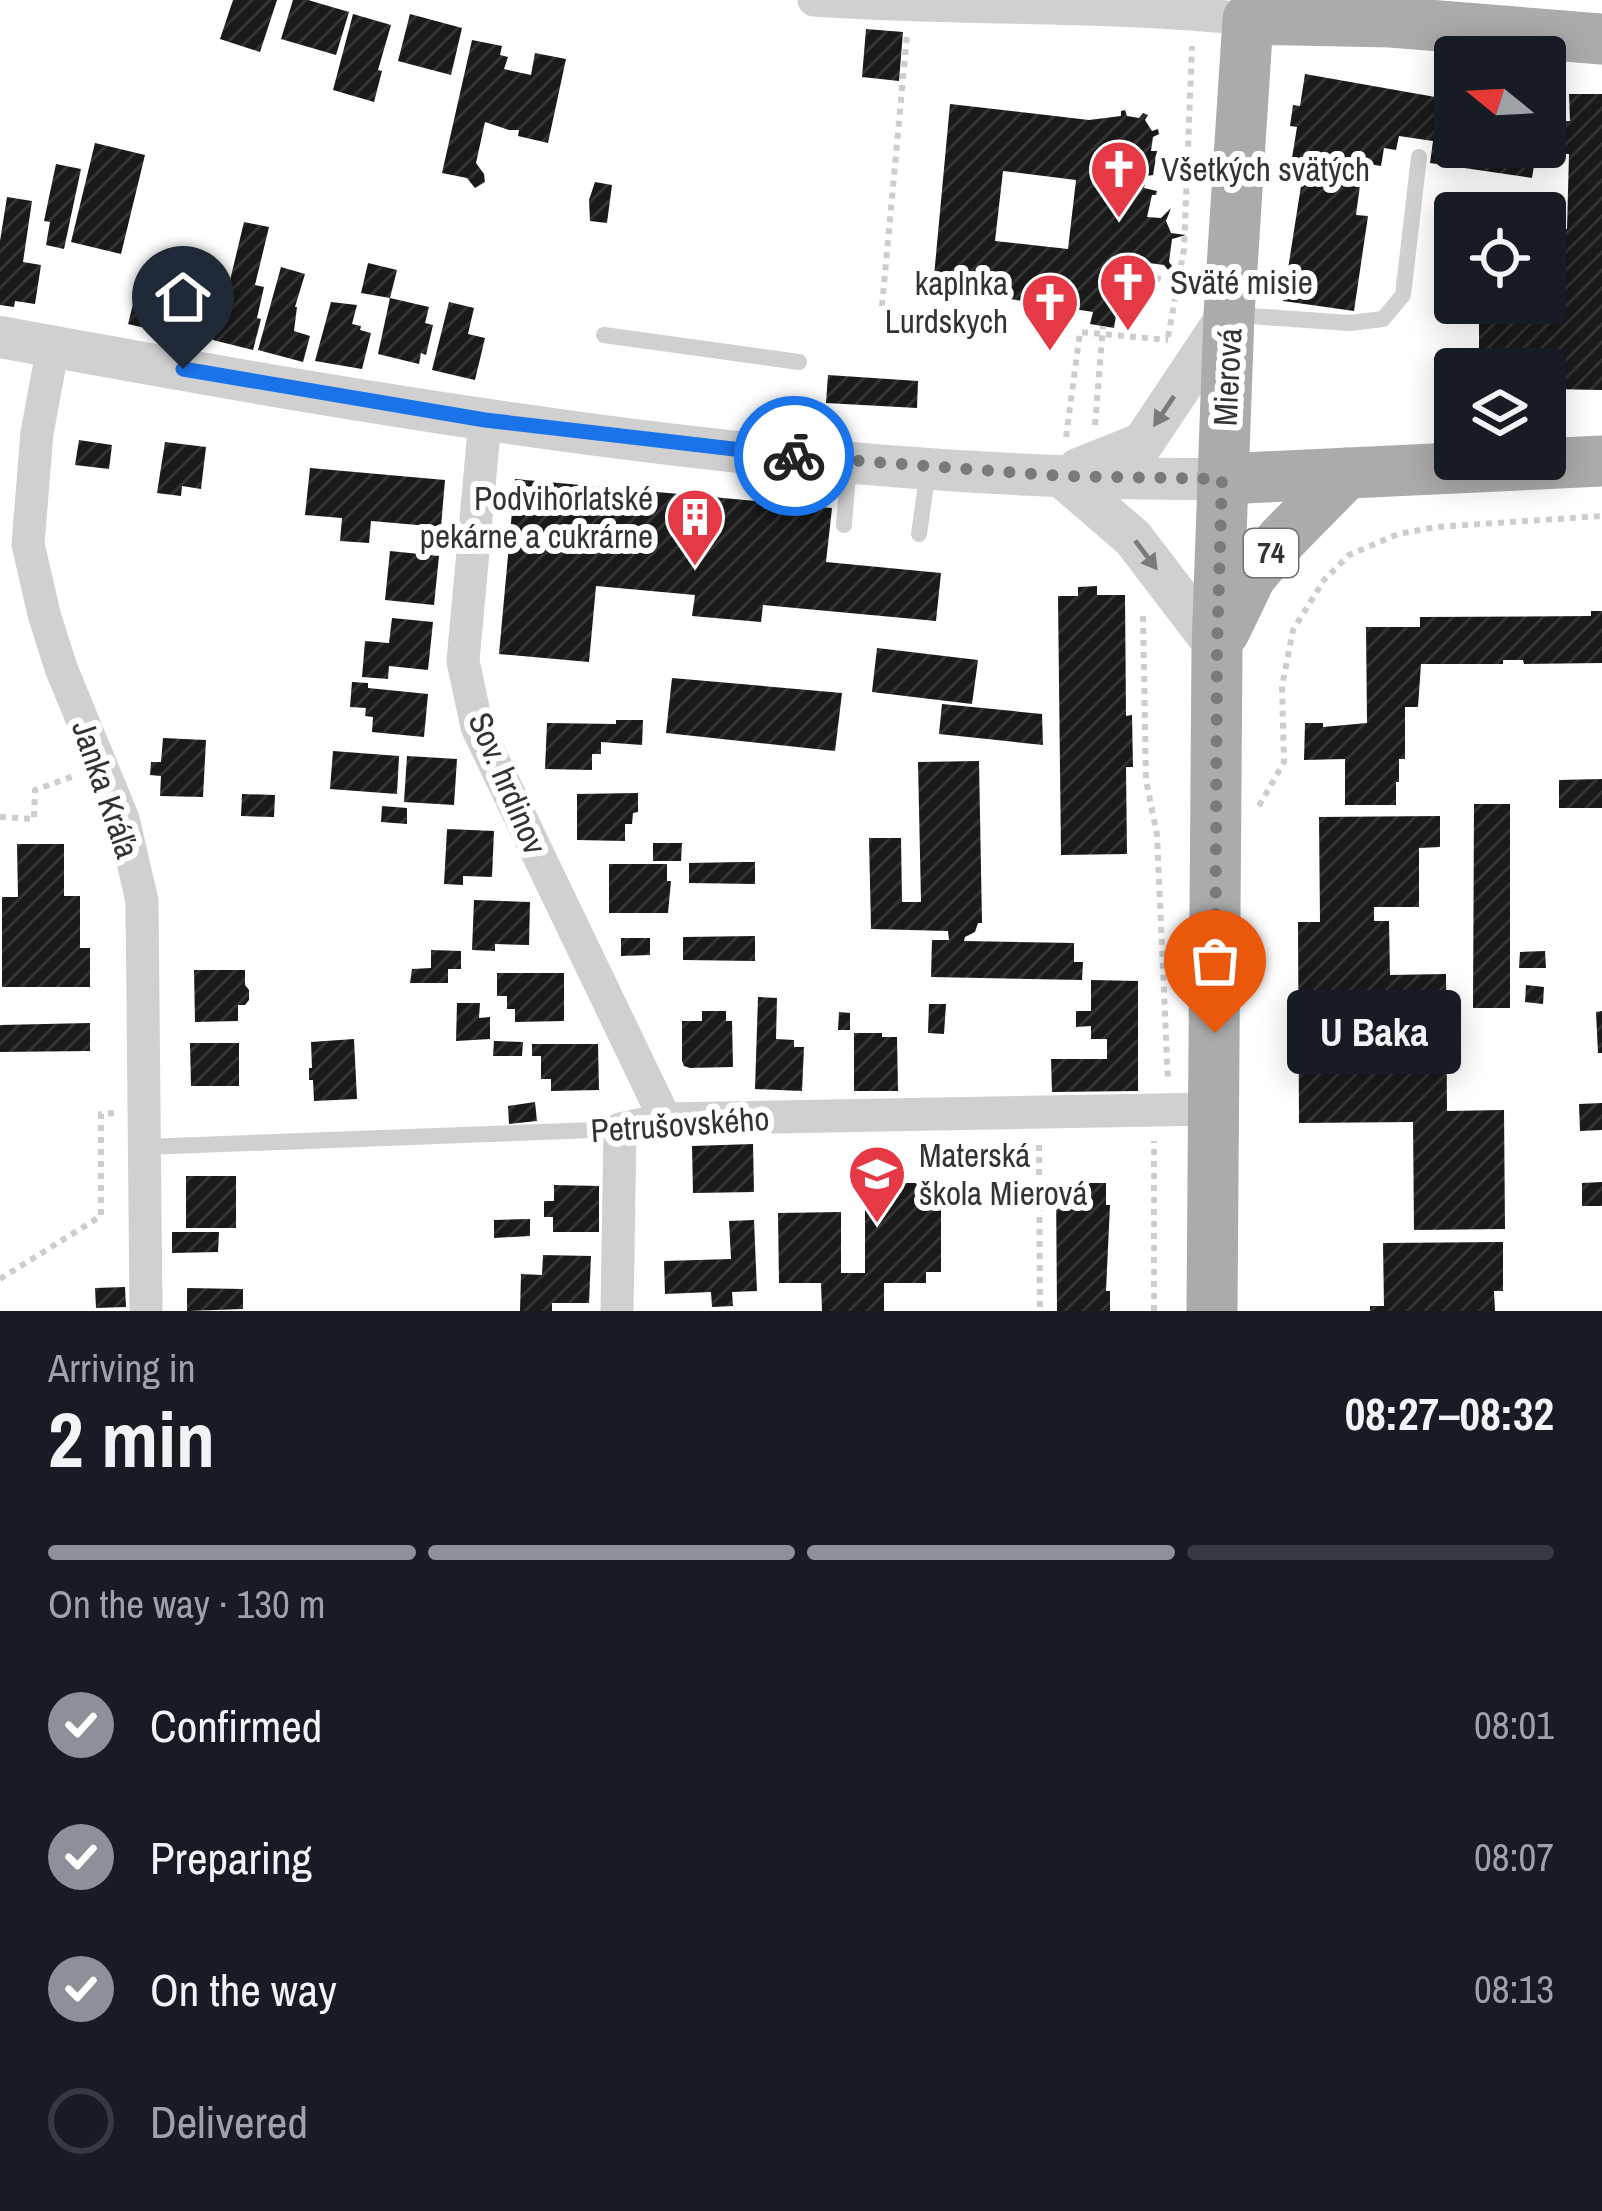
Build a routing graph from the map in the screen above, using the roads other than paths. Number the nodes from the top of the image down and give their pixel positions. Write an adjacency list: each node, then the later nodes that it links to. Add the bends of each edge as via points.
1 (814, 0): 2 (street, via 1193,14)
2 (1250, 6): 3 (main road); 6 (main road, Mierová / 74)
3 (1380, 11): 4 (main road)
4 (1601, 31)
5 (1419, 157): 6 (lane, via 1403,295 1383,319)
6 (1229, 314): 14 (street, one-way to 14, via 1143,443); 17 (main road, Mierová / 74)
7 (604, 335): 10 (lane)
8 (0, 337): 9 (street)
9 (53, 347): 11 (street); 24 (street, Janka Kráľa, via 28,544 61,668 123,819 142,901)
10 (799, 362)
11 (485, 420): 13 (street); 22 (street, Sov. hrdinov, via 463,661 477,727)
12 (1602, 460): 16 (main road)
13 (849, 461): 15 (street); 18 (lane)
14 (1062, 462): 15 (street); 17 (street); 20 (street, one-way to 20)
15 (928, 468): 19 (lane)
16 (1347, 473): 17 (main road); 20 (main road, 74, via 1251,576)
17 (1222, 479): 20 (main road, Mierová / 74)
18 (844, 525)
19 (919, 534)
20 (1217, 648): 21 (main road, Mierová / 74)
21 (1214, 1108): 22 (street, Petrušovského); 27 (main road, Mierová / 74)
22 (665, 1119): 23 (street, Petrušovského)
23 (620, 1129): 24 (lane, Petrušovského); 26 (street)
24 (145, 1147): 25 (street, Janka Kráľa)
25 (146, 1311)
26 (617, 1311)
27 (1212, 1311)

